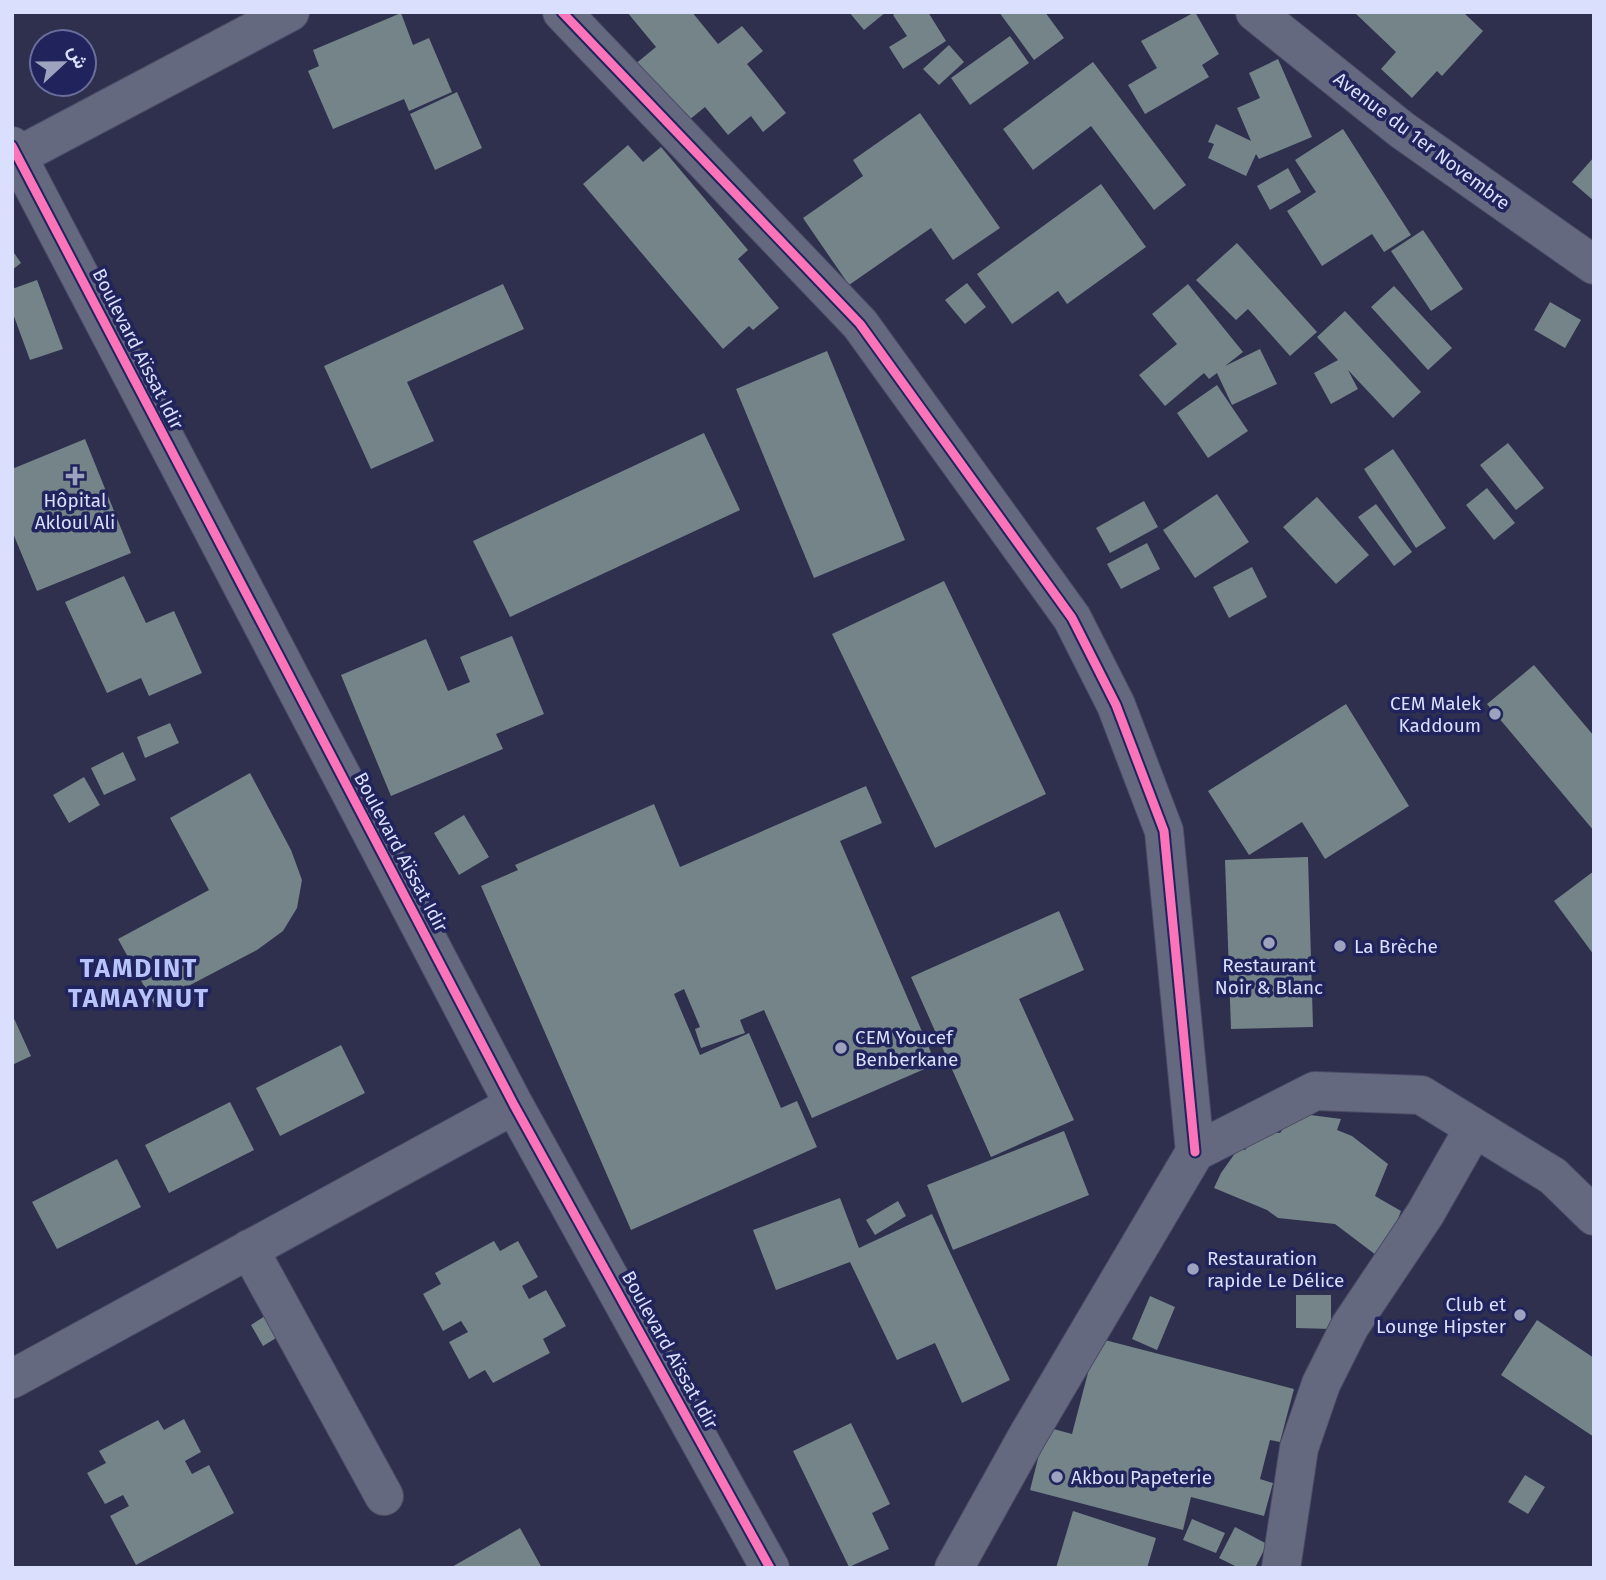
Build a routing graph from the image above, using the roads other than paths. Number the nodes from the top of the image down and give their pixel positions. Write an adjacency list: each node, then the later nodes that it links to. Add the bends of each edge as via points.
1 (290, 12): 4 (street)
2 (562, 12): 8 (street, via 860,324 1072,618 1116,705 1164,831)
3 (1255, 12): 5 (street, Avenue du 1er Novembre, via 1402,130)
4 (15, 151): 6 (street, Boulevard Aïssat Idir)
5 (1594, 265)
6 (514, 1105): 10 (street); 13 (street, Boulevard Aïssat Idir)
7 (1474, 1128): 8 (street, via 1421,1095 1315,1091); 9 (street, via 1553,1176); 15 (street, via 1425,1214 1350,1325 1321,1384 1299,1448)
8 (1195, 1152): 14 (street)
9 (1594, 1216)
10 (249, 1249): 11 (street); 12 (street)
11 (12, 1379)
12 (384, 1496)
13 (770, 1568)
14 (954, 1568)
15 (1281, 1568)

